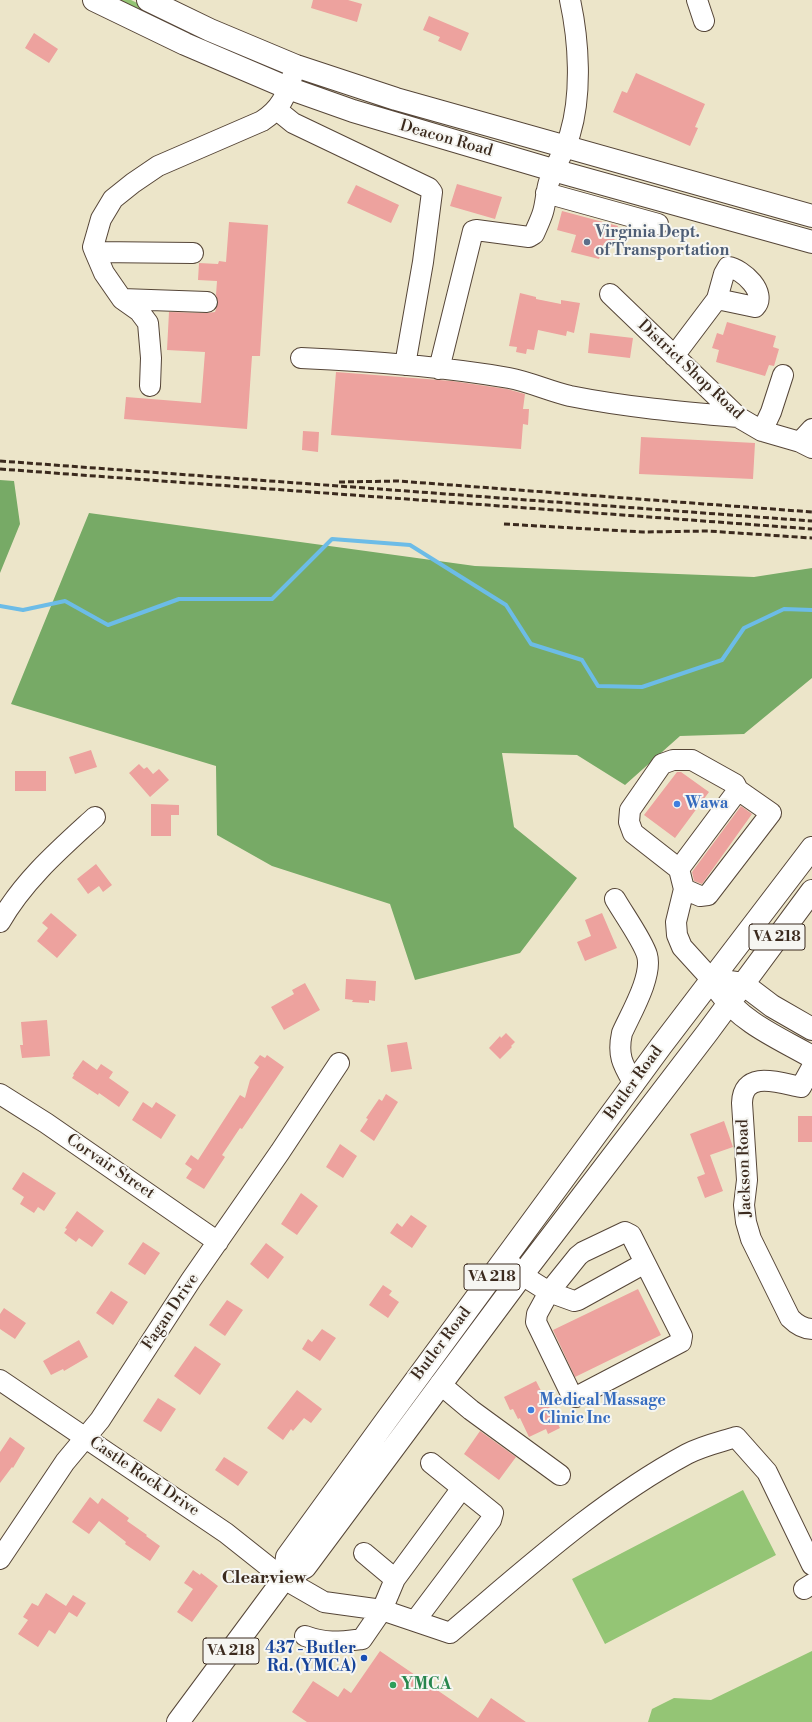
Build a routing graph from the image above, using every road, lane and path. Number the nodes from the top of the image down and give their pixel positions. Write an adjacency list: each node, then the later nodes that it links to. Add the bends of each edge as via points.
1 (94, 0): 7 (main road, Deacon Road, via 185,44)
2 (148, 0): 6 (main road, Deacon Road, via 210,30)
3 (570, 0): 9 (street, via 578,54 577,93)
4 (697, 0): 5 (street)
5 (704, 21)
6 (296, 66): 7 (street); 9 (main road, Deacon Road, via 396,99)
7 (288, 88): 8 (street); 10 (main road, Deacon Road, via 403,127)
8 (277, 110): 15 (street, via 262,122 158,166 133,183 113,199 101,219 93,247); 23 (street, via 293,123 429,188 432,192)
9 (566, 147): 10 (street); 12 (main road, Deacon Road)
10 (553, 170): 11 (street); 14 (main road, Deacon Road)
11 (546, 193): 13 (street); 24 (street, via 543,212 534,234 524,237 473,231)
12 (812, 216)
13 (658, 224)
14 (812, 242)
15 (95, 252): 16 (street); 18 (street, via 104,273)
16 (193, 253)
17 (610, 294): 21 (street, District Shop Road)
18 (122, 299): 20 (street); 26 (street, via 139,311 148,323)
19 (717, 299): 21 (street)
20 (208, 302)
21 (674, 356): 27 (street, District Shop Road)
22 (301, 358): 23 (street)
23 (405, 365): 24 (street)
24 (439, 369): 27 (street, via 510,378 556,393 604,402)
25 (783, 375): 28 (street)
26 (150, 386)
27 (738, 418): 28 (street, District Shop Road)
28 (762, 431): 29 (street, District Shop Road)
29 (808, 440)
30 (738, 790): 33 (street); 33 (street, via 735,784 692,760 674,760 662,764 630,810 629,822 633,834); 34 (street, via 771,813 708,895 700,896)
31 (95, 817): 37 (street, via 41,867 8,907)
32 (812, 848): 38 (main road, VA 218)
33 (679, 869): 34 (street)
34 (684, 889): 38 (street, via 676,922 677,935 682,947)
35 (812, 891): 39 (main road, VA 218)
36 (615, 899): 45 (street, via 644,949 648,966 647,976 620,1042 622,1064)
37 (0, 922)
38 (712, 980): 39 (main road); 40 (main road); 45 (main road, Butler Road / VA 218)
39 (743, 984): 40 (main road, VA 218); 41 (main road, via 772,1006)
40 (728, 1003): 42 (main road, via 751,1023); 50 (main road, Butler Road / VA 218)
41 (812, 1029)
42 (812, 1057)
43 (339, 1063): 47 (street, Fagan Drive)
44 (812, 1067): 52 (street, Jackson Road, via 801,1087 762,1080 753,1082 747,1087 742,1103 747,1180 744,1206 749,1233 790,1318 796,1324)
45 (634, 1084): 48 (main road, Butler Road / VA 218)
46 (0, 1094): 47 (street, Corvair Street)
47 (218, 1242): 55 (street, Fagan Drive, via 100,1420)
48 (505, 1258): 50 (street); 63 (main road, Butler Road / VA 218, via 287,1557)
49 (645, 1263): 51 (street, via 578,1300 574,1301); 51 (street, via 630,1236 625,1232 583,1252); 51 (street, via 682,1336 681,1342 576,1397 571,1394 536,1322 537,1314)
50 (522, 1275): 51 (street); 54 (main road, Butler Road / VA 218)
51 (550, 1292)
52 (812, 1329)
53 (0, 1380): 55 (street, Castle Rock Drive)
54 (440, 1384): 57 (street); 63 (main road, Butler Road / VA 218, via 305,1567)
55 (85, 1437): 60 (street, Fagan Drive, via 65,1462); 63 (street, Castle Rock Drive, via 226,1533)
56 (432, 1463): 58 (street)
57 (560, 1475)
58 (462, 1488): 62 (street); 65 (street, via 493,1513 491,1520)
59 (364, 1553): 62 (street)
60 (0, 1559)
61 (812, 1564): 65 (street, Castle Rock Drive, via 766,1472 736,1437 689,1454 608,1503 450,1633)
62 (395, 1578): 64 (street)
63 (284, 1579): 64 (street, Castle Rock Drive, via 324,1602); 67 (main road, Butler Road / VA 218)
64 (382, 1610): 65 (street, Castle Rock Drive); 66 (street, via 362,1639 332,1643)
65 (416, 1622)
66 (305, 1636)
67 (178, 1722)

